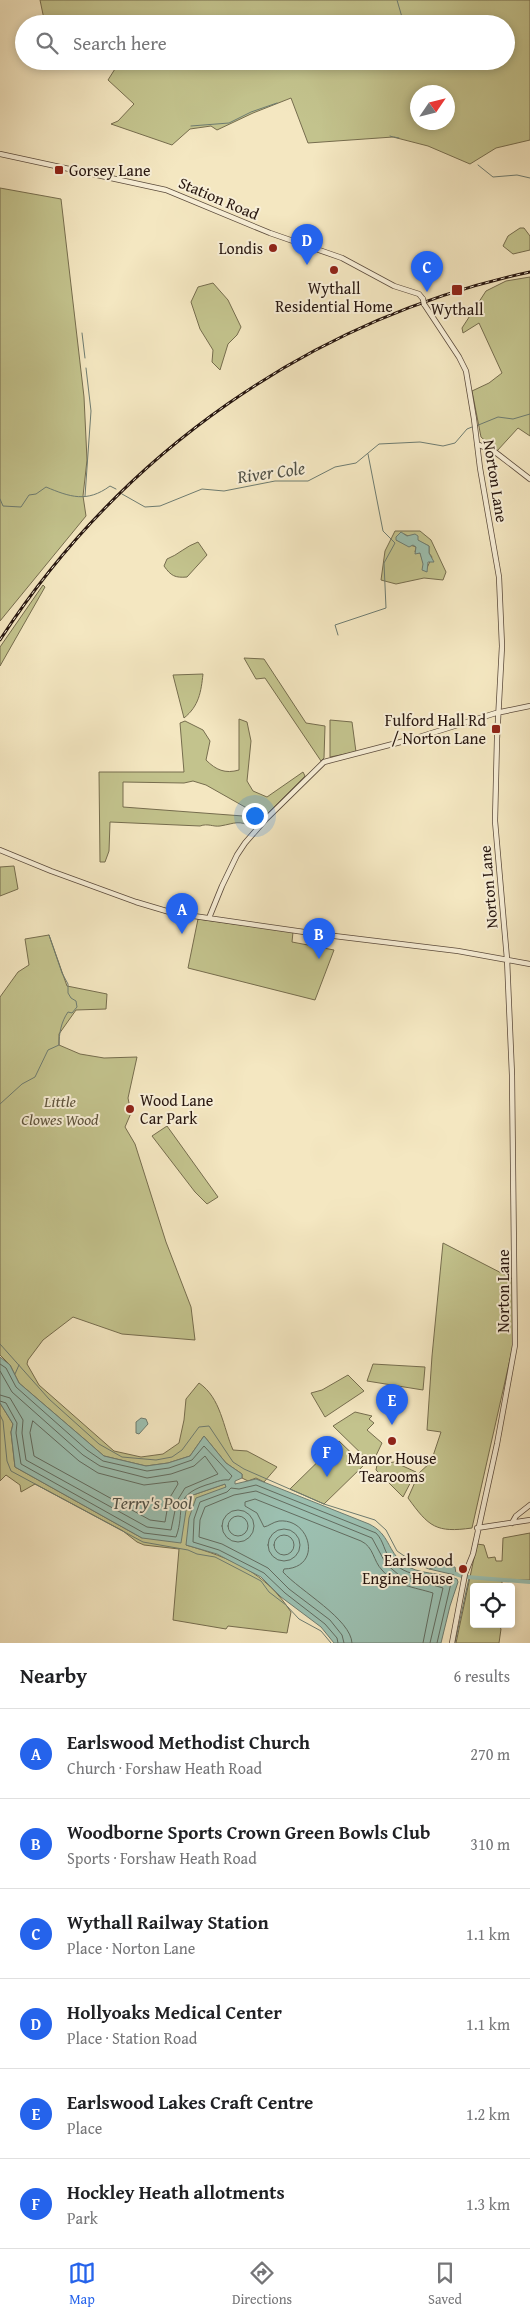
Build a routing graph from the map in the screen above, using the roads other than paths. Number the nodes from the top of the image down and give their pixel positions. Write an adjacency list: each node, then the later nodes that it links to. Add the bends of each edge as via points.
1 (0, 154): 2 (street, Station Road, via 166,190 342,258 394,286)
2 (419, 294): 3 (street, Norton Lane, via 464,367)
3 (478, 444): 4 (street, via 495,452); 6 (street, Norton Lane, via 499,580 502,646)
4 (530, 478)
5 (530, 706): 6 (street)
6 (498, 713): 8 (street, via 324,762 266,819 237,855); 9 (street, Norton Lane, via 495,821)
7 (0, 850): 8 (street, via 136,902 173,913)
8 (209, 918): 9 (street)
9 (507, 959): 10 (street); 14 (street, Norton Lane, via 512,1075 515,1345)
10 (530, 964)
11 (530, 1505): 13 (street)
12 (530, 1520): 13 (street)
13 (512, 1523): 14 (street)
14 (478, 1528): 15 (street, Norton Lane, via 465,1574)
15 (452, 1643)

